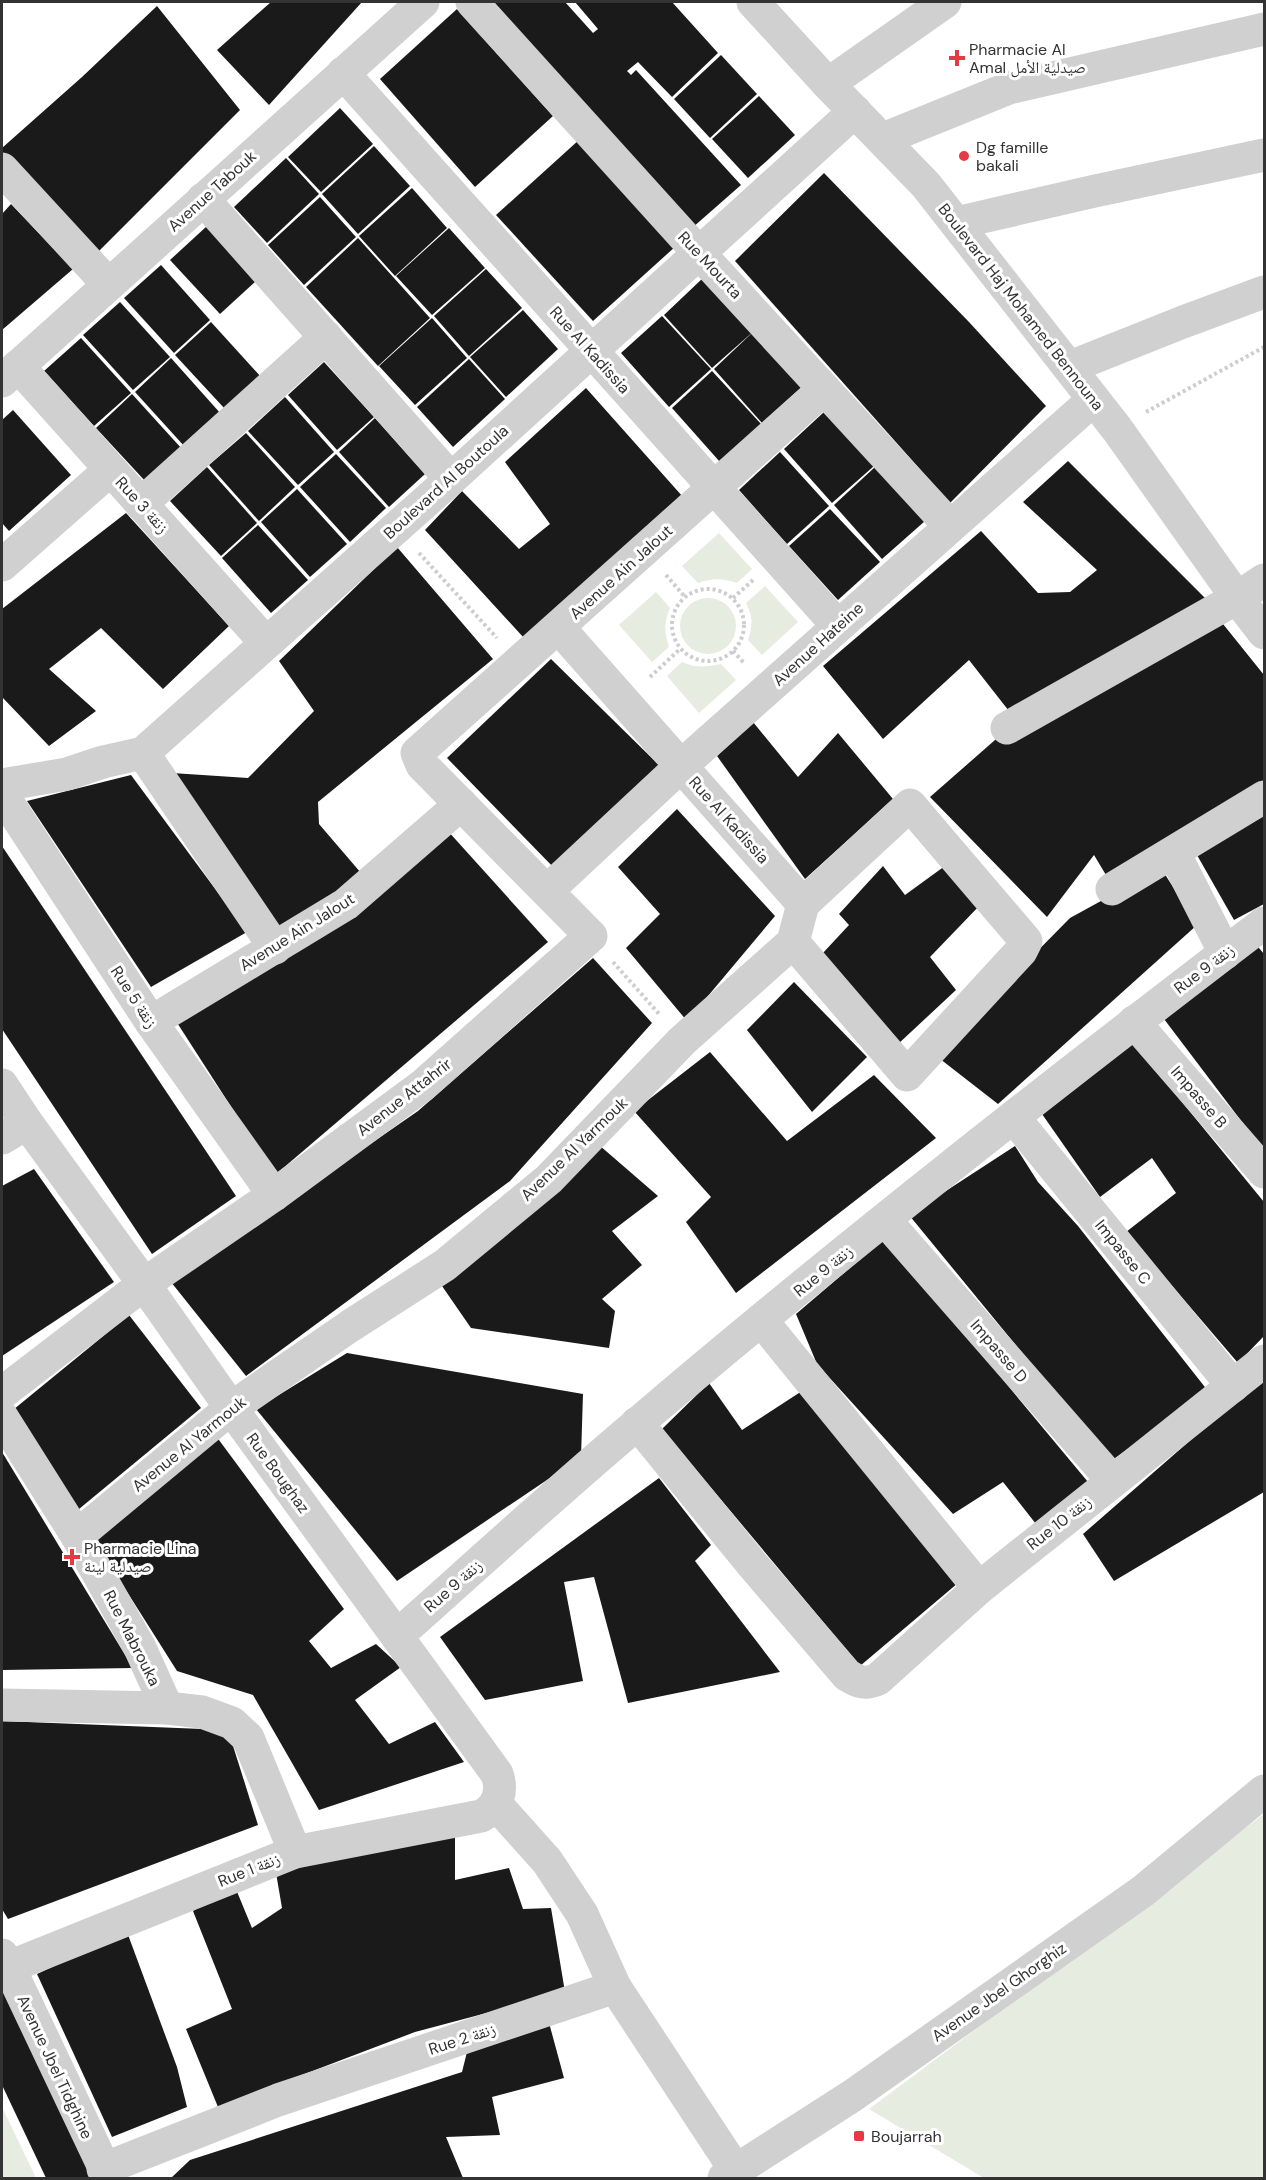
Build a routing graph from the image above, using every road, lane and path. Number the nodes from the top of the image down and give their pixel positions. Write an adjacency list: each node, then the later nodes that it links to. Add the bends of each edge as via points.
1 (423, 2): 6 (street, Avenue Tabouk)
2 (472, 2): 14 (street, Rue Mourta)
3 (945, 2): 7 (street)
4 (762, 4): 7 (street, Boulevard Haj Mohamed Bennouna)
5 (1264, 29): 9 (street, via 1009,88)
6 (344, 74): 12 (street, Avenue Tabouk); 19 (street, Rue Al Kadissia)
7 (828, 84): 8 (street, Boulevard Haj Mohamed Bennouna)
8 (855, 111): 9 (street, Boulevard Haj Mohamed Bennouna); 14 (street, Boulevard Al Boutoula)
9 (883, 139): 13 (street, Boulevard Haj Mohamed Bennouna)
10 (1264, 155): 13 (street)
11 (2, 169): 15 (street)
12 (203, 199): 15 (street, Avenue Tabouk); 17 (street)
13 (956, 223): 20 (street, Boulevard Haj Mohamed Bennouna)
14 (699, 253): 19 (street, Boulevard Al Boutoula); 22 (street, Rue Mourta)
15 (108, 284): 21 (street, Avenue Tabouk)
16 (1264, 292): 20 (street)
17 (326, 337): 26 (street); 28 (street)
18 (1264, 347): 24 (path)
19 (591, 351): 26 (street, Boulevard Al Boutoula); 27 (street, Rue Al Kadissia)
20 (1070, 368): 23 (street, Boulevard Haj Mohamed Bennouna)
21 (10, 373): 25 (street, Rue 3 زنقة)
22 (824, 389): 27 (street, Avenue Ain Jalout); 29 (street, Rue Mourta)
23 (1093, 400): 24 (street, Boulevard Haj Mohamed Bennouna); 29 (street, Avenue Hateine)
24 (1117, 429): 33 (street, Boulevard Haj Mohamed Bennouna)
25 (110, 470): 28 (street, Rue 3 زنقة); 31 (street)
26 (451, 479): 30 (street, Boulevard Al Boutoula)
27 (714, 488): 34 (street, Rue Al Kadissia); 35 (street, Avenue Ain Jalout)
28 (141, 504): 37 (street, Rue 3 زنقة)
29 (950, 526): 34 (street, Avenue Hateine)
30 (395, 527): 37 (street, Boulevard Al Boutoula); 39 (path)
31 (2, 565)
32 (1264, 580): 33 (street)
33 (1237, 598): 36 (street, Boulevard Haj Mohamed Bennouna); 41 (street)
34 (837, 626): 43 (street, Avenue Hateine)
35 (559, 628): 39 (street, Avenue Ain Jalout); 40 (street, Rue Al Kadissia)
36 (1264, 633)
37 (266, 643): 42 (street, Boulevard Al Boutoula)
38 (680, 650): 38 (path, via 704,662 717,661 737,648 745,626 733,598 707,589 685,597 672,618); 40 (path)
39 (520, 663): 47 (street, Avenue Ain Jalout, via 417,753 422,765)
40 (624, 701): 43 (street, Rue Al Kadissia)
41 (1007, 728)
42 (143, 753): 44 (street, Boulevard Al Boutoula, via 67,774); 55 (street)
43 (681, 766): 50 (street, Avenue Hateine); 51 (street, Rue Al Kadissia)
44 (2, 785)
45 (2, 794): 57 (street, Rue 5 زنقة)
46 (1264, 797): 48 (street)
47 (461, 804): 50 (street); 55 (street, Avenue Ain Jalout, via 346,904)
48 (1174, 853): 49 (street); 56 (street)
49 (1112, 889)
50 (546, 891): 53 (street)
51 (803, 904): 54 (street); 54 (street, via 910,805 1026,941 907,1075)
52 (1264, 923): 56 (street, Rue 9 زنقة)
53 (591, 936): 59 (path); 64 (street, Avenue Attahrir, via 422,1086)
54 (793, 942): 59 (street, Avenue Al Yarmouk)
55 (275, 948): 57 (street, Avenue Ain Jalout)
56 (1225, 953): 58 (street, Rue 9 زنقة)
57 (151, 1022): 64 (street, Rue 5 زنقة)
58 (1134, 1022): 61 (street, Rue 9 زنقة); 63 (street, Impasse B)
59 (682, 1041): 71 (street, Avenue Al Yarmouk, via 549,1179 453,1258)
60 (2, 1085): 62 (street, Rue Boughaz)
61 (1014, 1118): 65 (street, Rue 9 زنقة); 69 (street, Impasse C)
62 (14, 1131): 66 (street, Rue Boughaz)
63 (1264, 1172)
64 (274, 1196): 66 (street, Avenue Attahrir)
65 (885, 1220): 67 (street, Rue 9 زنقة); 74 (street, Impasse D)
66 (144, 1284): 70 (street, Avenue Attahrir); 71 (street, Rue Boughaz)
67 (762, 1321): 73 (street, Rue 9 زنقة); 76 (street)
68 (1264, 1360): 69 (street, Rue 10 زنقة)
69 (1233, 1386): 74 (street, Rue 10 زنقة)
70 (2, 1393)
71 (231, 1408): 75 (street, Avenue Al Yarmouk); 77 (street, Rue Boughaz)
72 (2, 1417): 75 (street, Rue Mabrouka)
73 (638, 1423): 76 (street, Rue 10 زنقة, via 752,1564 856,1681 878,1679); 77 (street, Rue 9 زنقة)
74 (1113, 1481): 76 (street, Rue 10 زنقة)
75 (77, 1536): 79 (street, Rue Mabrouka, via 140,1648)
76 (979, 1587)
77 (397, 1636): 81 (street, Rue Boughaz, via 497,1774 500,1790)
78 (2, 1705): 79 (street, Rue Mabrouka)
79 (167, 1708): 82 (street, Rue Mabrouka, via 222,1718 244,1733)
80 (1264, 1791): 86 (street, Avenue Jbel Ghorghiz, via 1143,1891 852,2096)
81 (496, 1804): 82 (street, Rue 1 زنقة, via 482,1816); 84 (street, via 547,1861 582,1914)
82 (295, 1852): 83 (street, Rue 1 زنقة)
83 (5, 1961): 85 (street, Avenue Jbel Tidghine)
84 (615, 1987): 85 (street, Rue 2 زنقة, via 278,2100); 86 (street)
85 (106, 2174)
86 (730, 2175)

